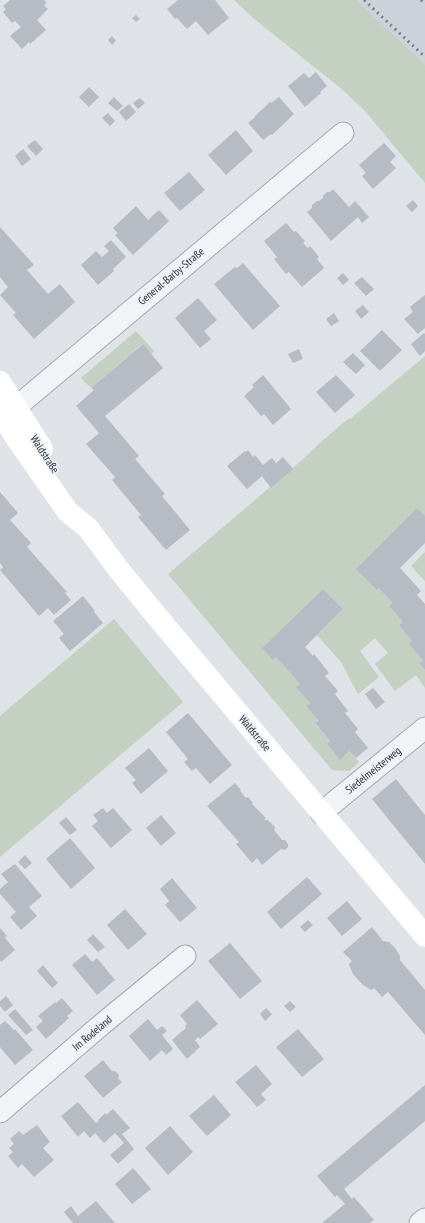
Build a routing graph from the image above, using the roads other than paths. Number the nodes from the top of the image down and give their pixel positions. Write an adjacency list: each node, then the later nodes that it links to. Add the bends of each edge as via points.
1 (343, 133): 3 (street, General-Barby-Straße)
2 (0, 382): 3 (main road, Waldstraße)
3 (5, 414): 5 (main road, Waldstraße, via 79,506 88,528 119,570)
4 (425, 728): 5 (street, Siedelmeisterweg)
5 (321, 812): 6 (main road, Waldstraße)
6 (425, 936)
7 (184, 956): 8 (street, Im Rodeland)
8 (0, 1112)
9 (425, 1219): 10 (street)
10 (420, 1223)

